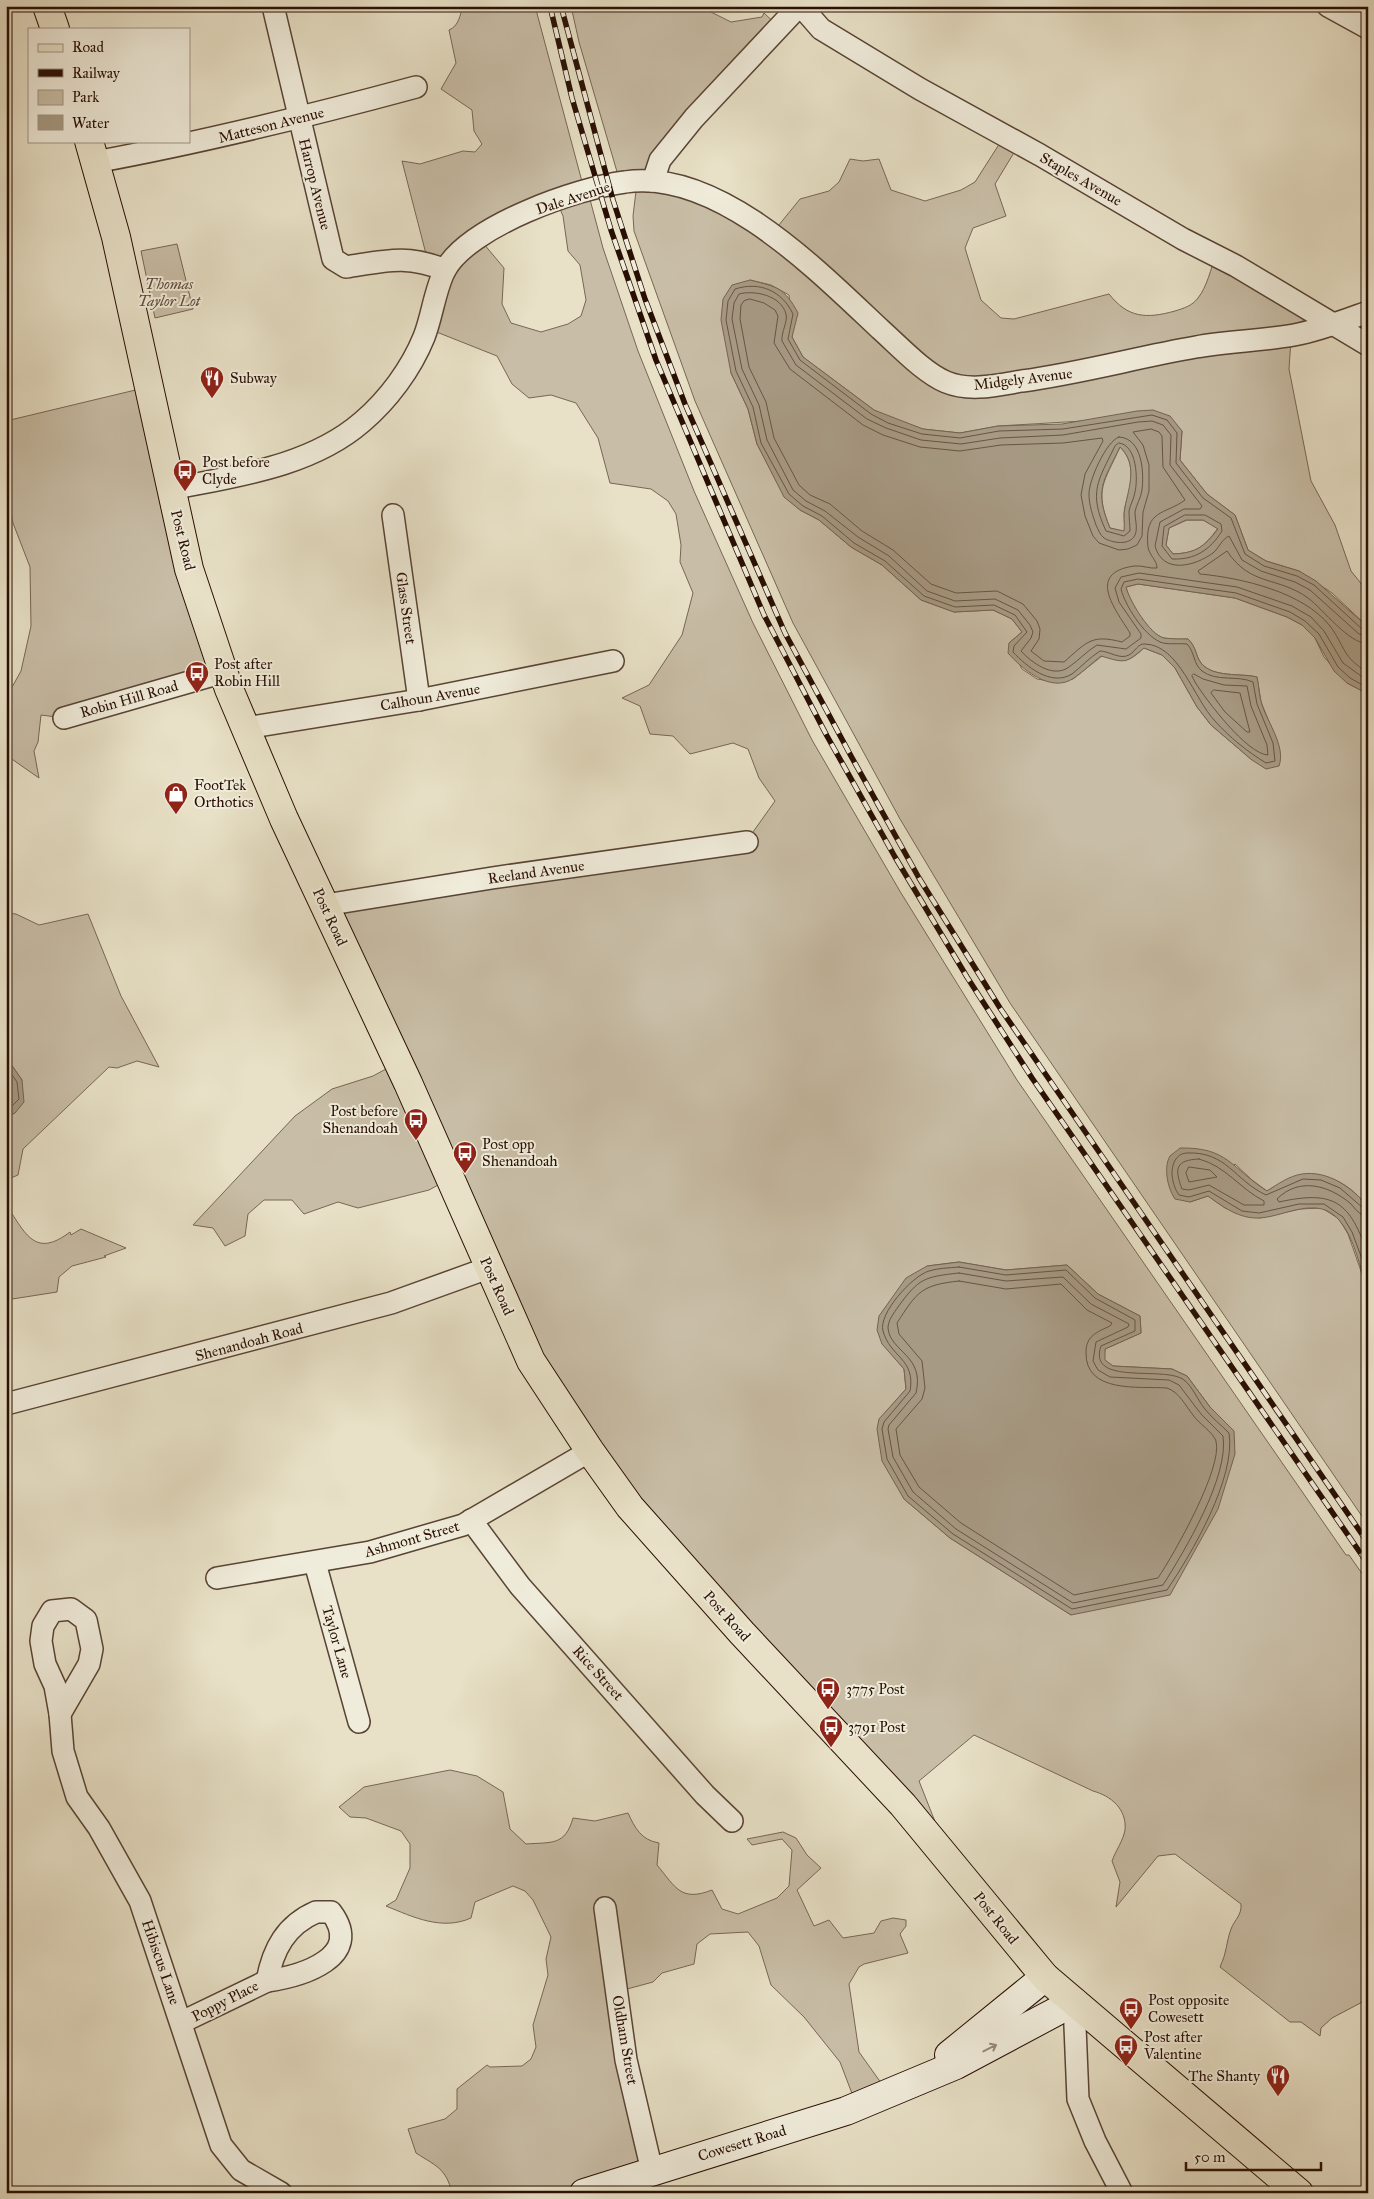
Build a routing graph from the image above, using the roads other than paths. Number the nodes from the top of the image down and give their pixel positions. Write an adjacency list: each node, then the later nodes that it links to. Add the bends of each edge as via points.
1 (47, 6): 5 (main road)
2 (273, 6): 8 (street, Harrop Avenue)
3 (800, 6): 10 (street, via 694,118 660,160); 13 (street, Staples Avenue, via 821,29 920,89)
4 (1328, 6): 6 (street)
5 (55, 28)
6 (1368, 28)
7 (416, 87): 8 (street, Matteson Avenue)
8 (298, 119): 9 (street, Matteson Avenue, via 206,141); 11 (street, Harrop Avenue, via 334,259 346,267 404,259 426,262)
9 (92, 152): 15 (main road, Post Road, via 116,237)
10 (653, 181): 11 (street, Dale Avenue, via 627,181 585,191 506,221 473,239); 13 (street, Midgely Avenue, via 690,188 756,223 816,270 931,373 955,385 980,387 1050,378 1197,347 1293,335)
11 (445, 270): 15 (street, via 414,358 389,394 345,436 308,455 238,475)
12 (1368, 312): 13 (street, Midgely Avenue)
13 (1336, 324): 14 (street, Staples Avenue)
14 (1368, 345)
15 (171, 489): 18 (main road, Post Road, via 189,569)
16 (393, 515): 19 (street, Glass Street)
17 (613, 661): 19 (street, Calhoun Avenue)
18 (224, 672): 20 (street, Robin Hill Road); 21 (main road, Post Road)
19 (419, 700): 21 (street, Calhoun Avenue)
20 (64, 718)
21 (245, 728): 23 (main road, Post Road)
22 (747, 842): 23 (street, Reeland Avenue)
23 (325, 905): 24 (main road, Post Road, via 408,1083)
24 (488, 1268): 25 (street, Shenandoah Road, via 391,1304); 26 (main road, Post Road, via 531,1361)
25 (6, 1404)
26 (590, 1451): 27 (street, Ashmont Street); 34 (main road, Post Road, via 630,1507 742,1633 903,1805)
27 (471, 1520): 28 (street, Ashmont Street, via 370,1552); 32 (street, Rice Street, via 520,1586 705,1795)
28 (315, 1563): 29 (street, Ashmont Street); 31 (street, Taylor Lane)
29 (217, 1578)
30 (60, 1714): 37 (street, Hibiscus Lane, via 63,1751 77,1796 140,1901)
31 (359, 1722)
32 (732, 1821)
33 (605, 1908): 39 (street, Oldham Street, via 626,2060)
34 (1045, 1977): 36 (main road, Post Road); 38 (main road, Cowesett Road, via 972,2037)
35 (267, 1981): 37 (street, Poppy Place)
36 (1074, 2002): 38 (main road, Cowesett Road, one-way to 36, via 956,2066); 42 (street, via 1078,2099); 43 (main road, Post Road)
37 (182, 2022): 41 (street, Hibiscus Lane, via 221,2145 241,2170)
38 (898, 2090): 39 (main road, Cowesett Road, via 846,2111)
39 (652, 2171): 40 (main road, Cowesett Road)
40 (594, 2191)
41 (281, 2193)
42 (1122, 2193)
43 (1299, 2193)

